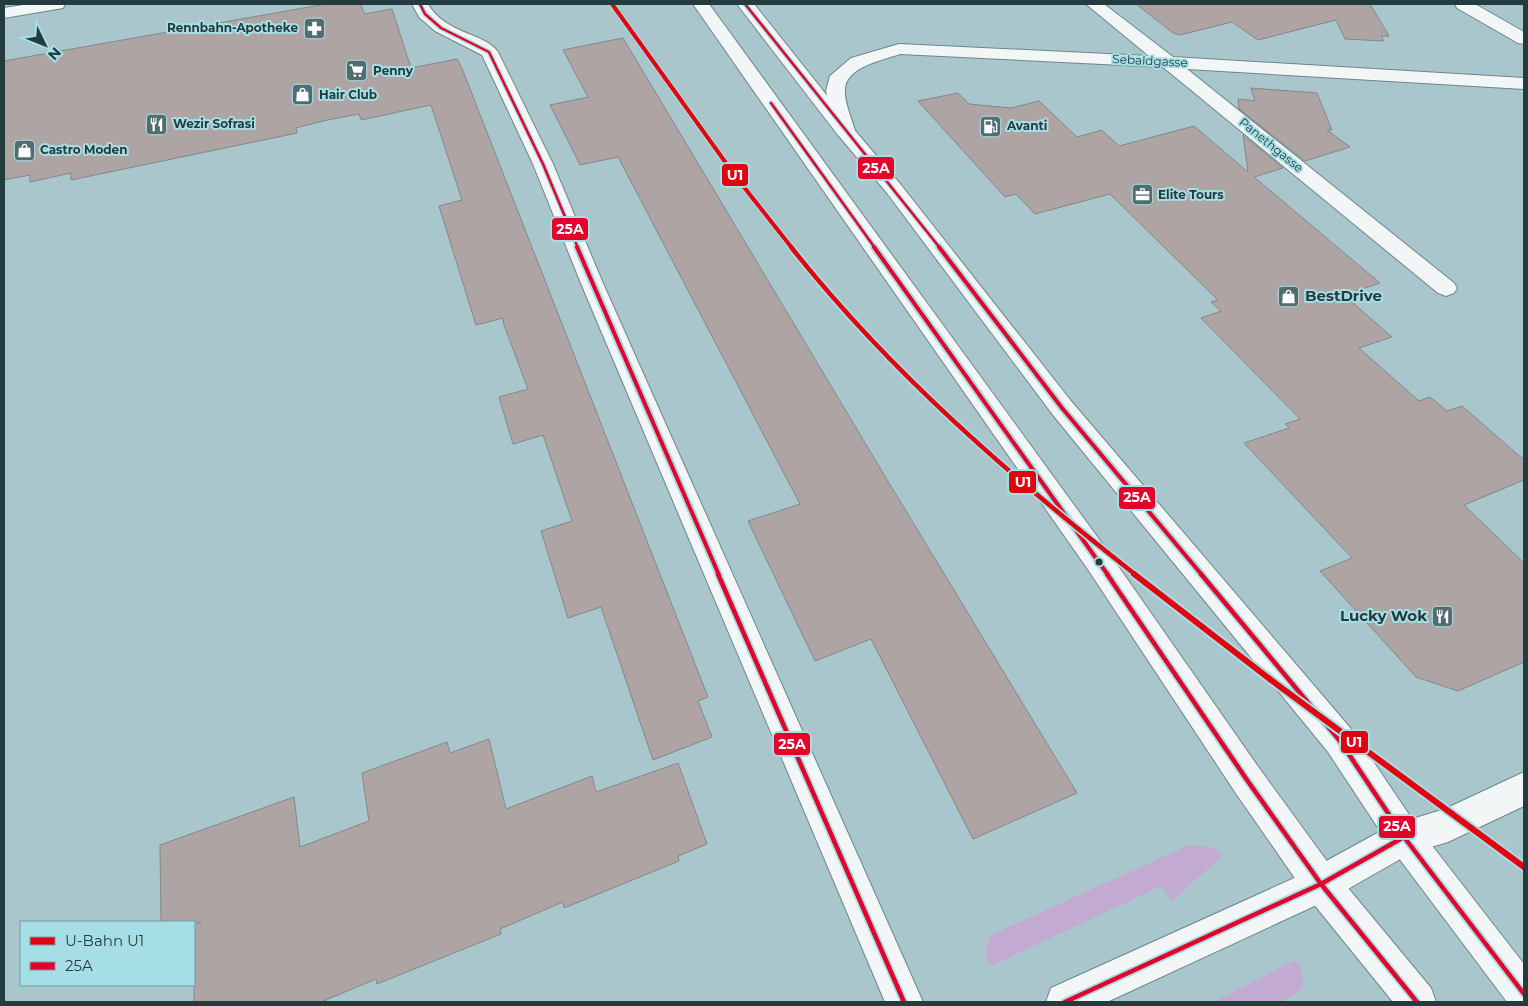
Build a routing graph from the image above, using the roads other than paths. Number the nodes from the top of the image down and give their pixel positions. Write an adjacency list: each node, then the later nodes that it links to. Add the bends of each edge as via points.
1 (57, 4): 7 (street)
2 (420, 4): 17 (street, via 432,22 446,32 477,43 489,52 543,164)
3 (701, 4): 15 (street, via 1099,562)
4 (745, 4): 11 (street)
5 (1094, 4): 9 (street, Panethgasse)
6 (1463, 4): 8 (street)
7 (4, 13)
8 (1524, 39)
9 (1168, 62): 10 (street, Sebaldgasse); 11 (street, Sebaldgasse, via 899,49 857,62 837,80 836,92); 12 (street, Panethgasse)
10 (1524, 83)
11 (845, 131): 14 (street, via 894,189 1062,408 1340,741)
12 (1446, 288)
13 (1524, 789): 14 (street, via 1448,825)
14 (1404, 836): 15 (street); 16 (street)
15 (1321, 884): 18 (street); 19 (street)
16 (1524, 994)
17 (904, 1002)
18 (1065, 1002)
19 (1417, 1002)

